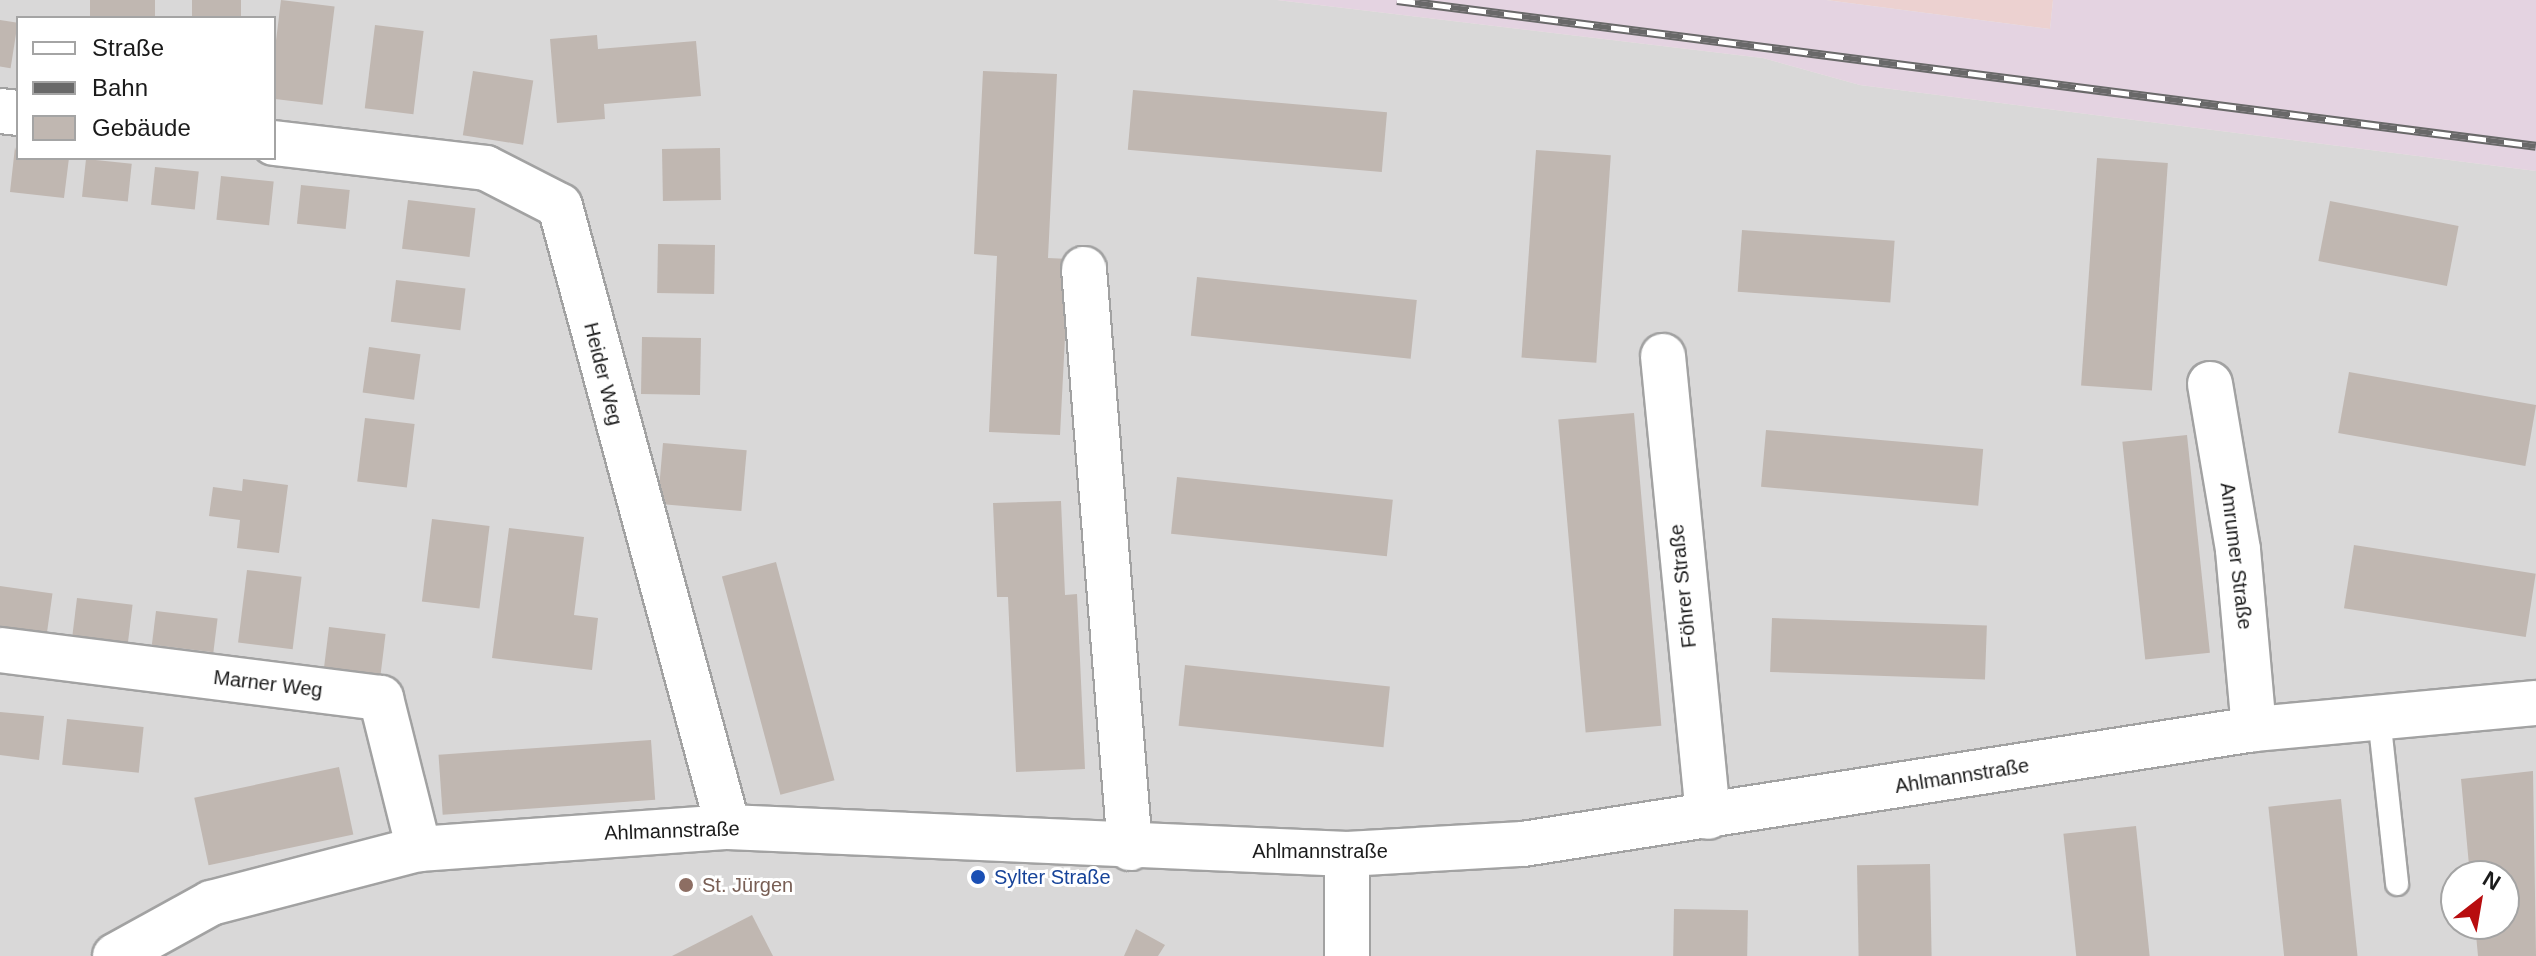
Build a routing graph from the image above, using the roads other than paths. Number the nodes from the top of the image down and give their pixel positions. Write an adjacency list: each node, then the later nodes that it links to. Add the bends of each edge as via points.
1 (276, 143): 10 (street, Heider Weg, via 486,168 560,206)
2 (1084, 269): 11 (street)
3 (1663, 356): 9 (street, Föhrer Straße)
4 (2210, 384): 8 (street, Amrumer Straße, via 2238,550)
5 (0, 650): 12 (street, Marner Weg, via 381,698)
6 (2536, 703): 7 (street, Ahlmannstraße)
7 (2379, 717): 8 (street, Ahlmannstraße); 14 (lane)
8 (2254, 729): 9 (street, Ahlmannstraße)
9 (1708, 817): 13 (street, Ahlmannstraße, via 1523,844)
10 (728, 827): 11 (street, Ahlmannstraße); 12 (street, Ahlmannstraße)
11 (1130, 848): 13 (street, Ahlmannstraße)
12 (419, 849): 15 (street, Ahlmannstraße, via 211,903)
13 (1347, 854): 16 (street)
14 (2397, 884)
15 (115, 956)
16 (1347, 956)

